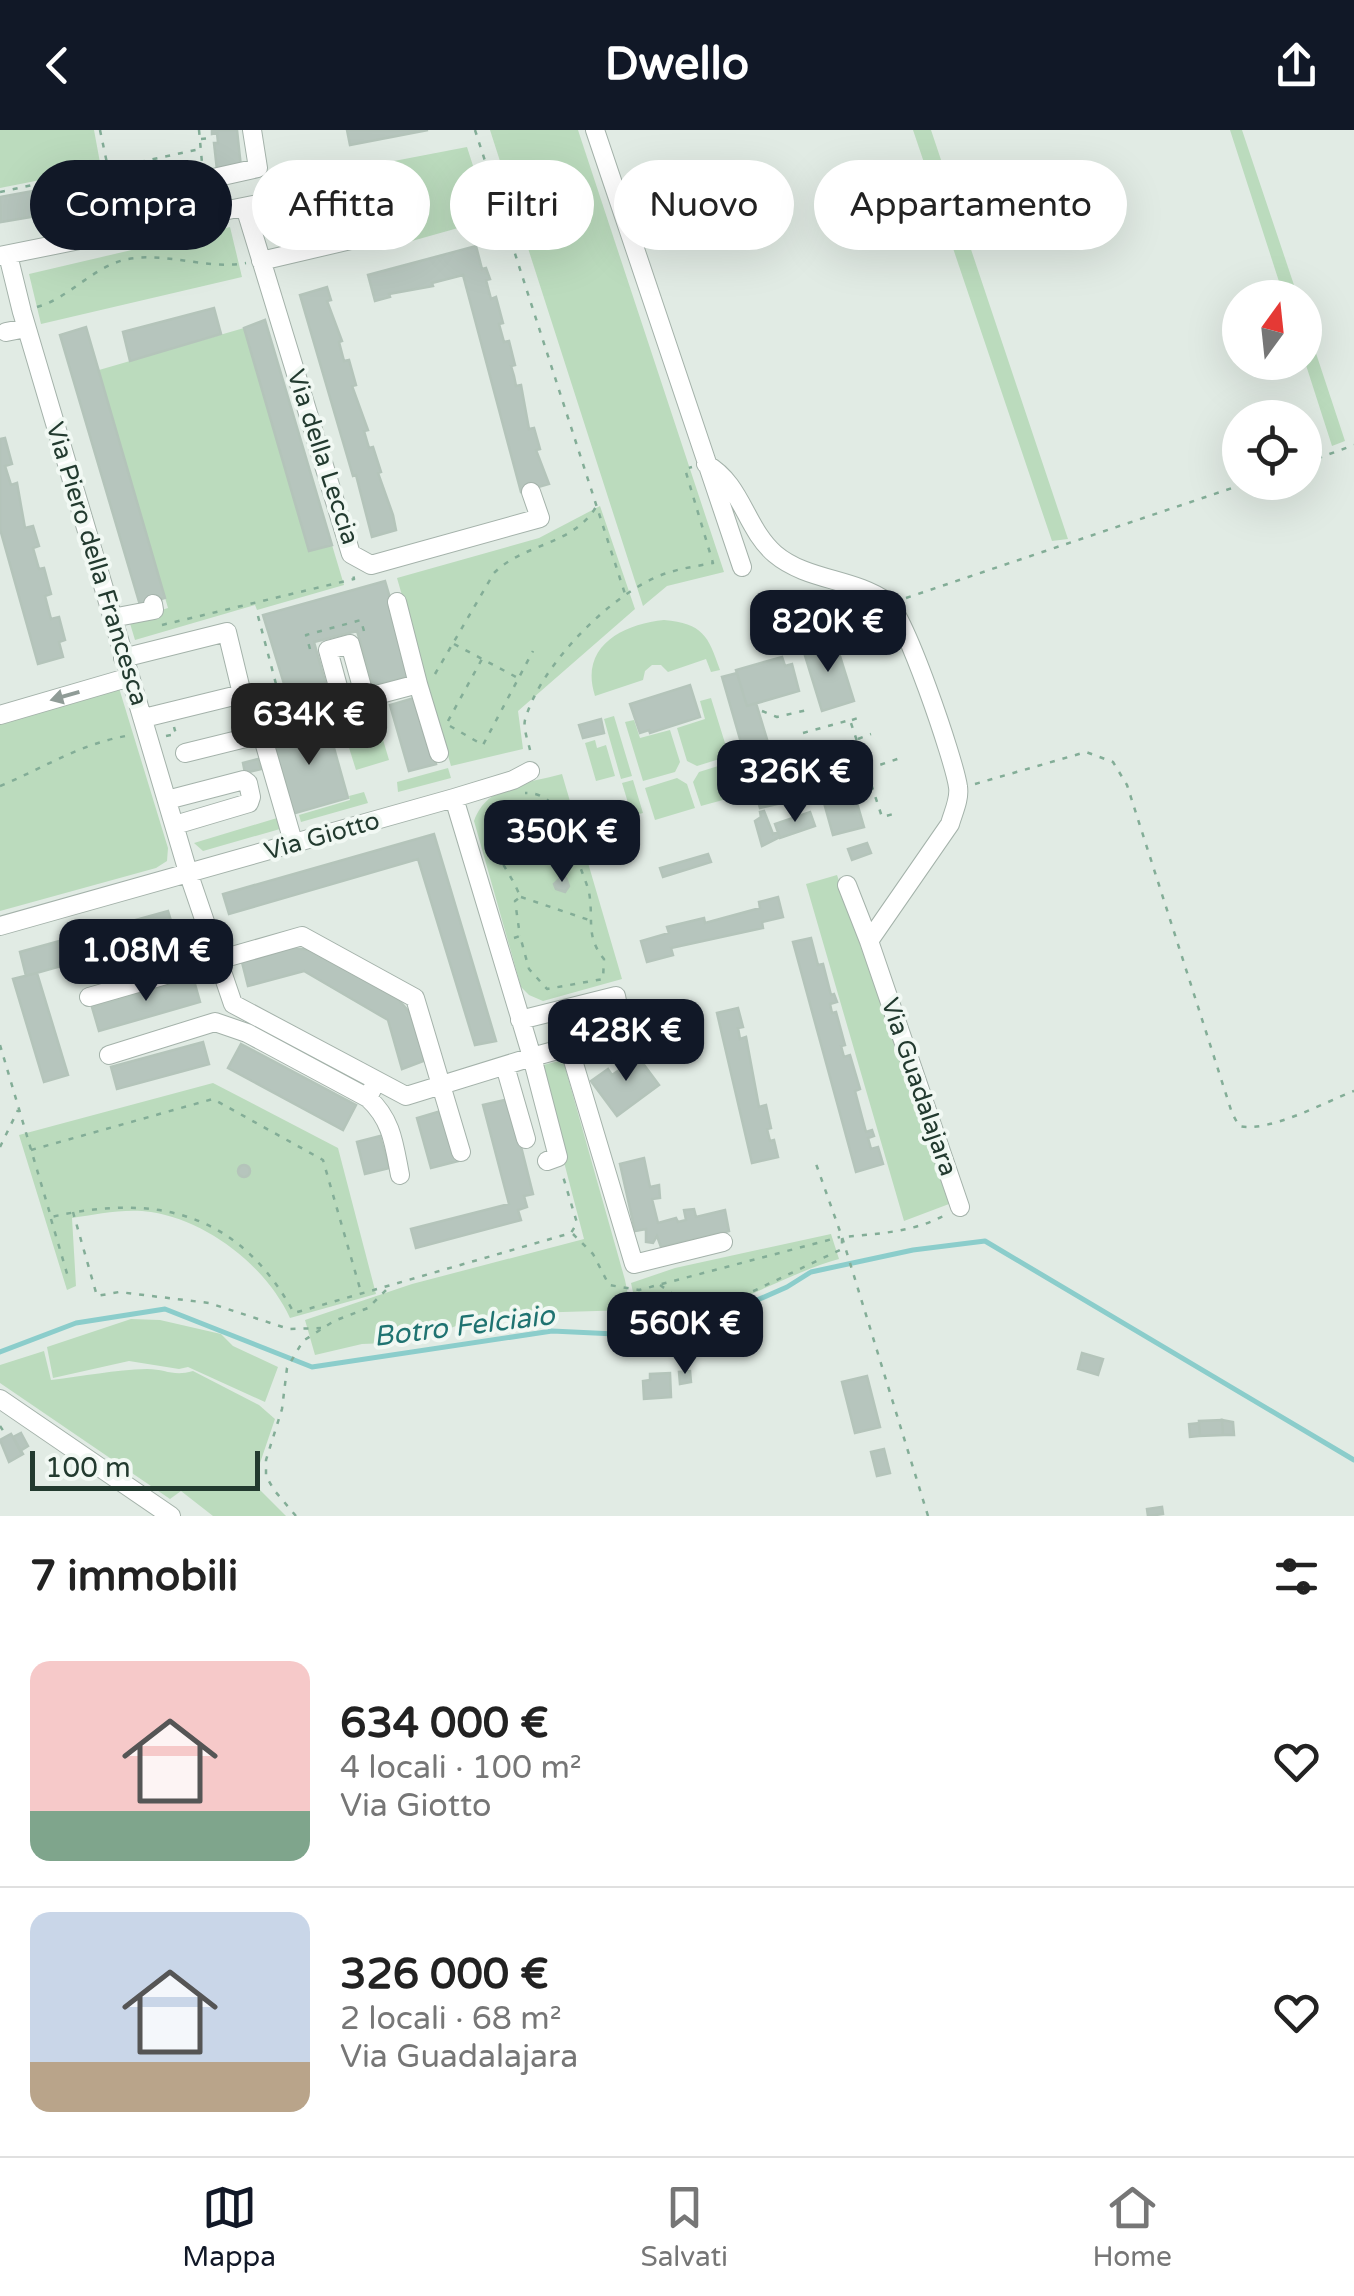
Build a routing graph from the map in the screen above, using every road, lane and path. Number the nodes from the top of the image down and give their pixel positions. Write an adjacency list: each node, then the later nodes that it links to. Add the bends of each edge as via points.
1 (100, 130): 9 (path)
2 (199, 130): 7 (path)
3 (252, 130): 13 (street, via 258,168)
4 (475, 130): 12 (path)
5 (594, 130): 30 (street)
6 (214, 138): 7 (path)
7 (200, 139): 8 (path)
8 (200, 149): 10 (path); 11 (path)
9 (106, 160)
10 (152, 160)
11 (201, 160)
12 (484, 160)
13 (232, 174)
14 (30, 186): 15 (path)
15 (0, 192)
16 (252, 206): 17 (street)
17 (246, 207): 18 (street); 23 (street, Via della Leccia)
18 (232, 210)
19 (34, 250): 22 (street)
20 (308, 250): 23 (street)
21 (513, 250): 33 (path)
22 (4, 256): 26 (street, Via Piero della Francesca)
23 (261, 261): 34 (street, Via della Leccia)
24 (239, 264): 25 (path, via 128,259)
25 (37, 307)
26 (26, 328): 27 (street); 43 (street, Via Piero della Francesca)
27 (6, 332)
28 (1354, 446): 29 (path)
29 (1322, 457)
30 (706, 464): 35 (street); 38 (path, via 685,469 713,563 666,573); 41 (street, via 723,474 758,537 778,556)
31 (530, 492): 34 (street, Via della Leccia, via 540,518 371,565)
32 (1222, 492): 41 (path)
33 (596, 506): 38 (path); 45 (path, via 578,529 507,559)
34 (351, 554): 36 (path, via 354,579)
35 (742, 567)
36 (341, 582): 37 (path); 44 (path)
37 (344, 593)
38 (625, 594): 68 (path, via 590,623 548,675 524,722)
39 (397, 602): 51 (street)
40 (153, 604): 43 (street, via 154,610)
41 (892, 604): 75 (street)
42 (258, 616): 52 (path)
43 (112, 618): 47 (street, Via Piero della Francesca)
44 (163, 625)
45 (453, 644): 48 (path); 51 (path, via 432,679)
46 (533, 652): 50 (path)
47 (116, 655): 49 (street, Via Piero della Francesca); 62 (street, via 227,632 242,694)
48 (482, 659): 50 (path); 50 (path, via 446,724 483,745)
49 (130, 677): 58 (street, one-way to 58); 62 (street, Via Piero della Francesca)
50 (519, 678)
51 (418, 684): 54 (street); 70 (street)
52 (277, 685): 53 (path); 61 (path)
53 (267, 688)
54 (365, 698): 55 (street); 55 (street, via 350,644 328,650)
55 (343, 705): 61 (street)
56 (807, 710): 57 (path, via 777,717)
57 (762, 711)
58 (0, 714)
59 (861, 717): 60 (path)
60 (850, 720): 63 (path); 67 (path)
61 (286, 721): 65 (street, via 260,728)
62 (152, 729): 64 (path); 74 (path, via 83,746); 78 (street, Via Piero della Francesca)
63 (802, 733)
64 (174, 734)
65 (262, 734): 69 (street); 81 (street)
66 (872, 734): 67 (path)
67 (856, 739): 72 (path)
68 (530, 750)
69 (185, 753)
70 (438, 754)
71 (903, 757): 72 (path)
72 (866, 769): 79 (path, via 882,817)
73 (530, 771): 76 (street, Via Giotto)
74 (0, 786)
75 (959, 788): 88 (street, via 950,824); 101 (path, via 1086,752 1113,762 1128,785 1240,1126 1268,1125)
76 (509, 790): 77 (street, Via Giotto); 84 (path, via 486,812 484,832); 85 (path, via 538,794 556,808 589,891)
77 (454, 798): 81 (street, Via Giotto); 87 (street)
78 (167, 800): 80 (street, Via Piero della Francesca); 80 (street, via 248,783 249,803)
79 (897, 812)
80 (174, 824): 82 (street, Via Piero della Francesca)
81 (294, 844): 82 (street, Via Giotto)
82 (188, 872): 86 (street, Via Giotto); 89 (street)
83 (846, 885): 88 (street, Via Guadalajara)
84 (520, 897): 85 (path); 87 (path)
85 (591, 921): 87 (path, via 603,978 570,986 547,990)
86 (0, 926)
87 (508, 940): 92 (street)
88 (869, 941): 110 (street, Via Guadalajara)
89 (219, 959): 90 (street); 91 (street, via 234,1004); 99 (street, via 302,936 415,998)
90 (89, 997)
91 (250, 1013): 93 (street); 100 (street)
92 (520, 1020): 95 (street, via 616,996 623,1032); 97 (street)
93 (247, 1033): 96 (street, via 204,1024); 100 (street)
94 (0, 1045): 102 (path)
95 (569, 1047): 97 (street); 115 (street, via 634,1264)
96 (109, 1055)
97 (532, 1057): 98 (street); 108 (street)
98 (505, 1066): 99 (street); 103 (street)
99 (442, 1085): 100 (street, via 406,1096); 106 (street)
100 (372, 1090): 109 (street, via 390,1126)
101 (1354, 1091)
102 (19, 1108): 104 (path); 105 (path)
103 (526, 1138)
104 (0, 1147)
105 (31, 1150): 112 (path); 119 (path, via 213,1100 323,1160)
106 (461, 1152)
107 (815, 1160): 114 (path)
108 (555, 1162): 113 (path, via 577,1223)
109 (400, 1175)
110 (960, 1207): 114 (path, Via Guadalajara, via 933,1222)
111 (73, 1212): 112 (path); 119 (path, via 148,1206 204,1223 268,1272 294,1313); 120 (path, via 97,1296 119,1292 208,1303 289,1328)
112 (51, 1218): 116 (path)
113 (572, 1233): 117 (path, Via Guadalajara, via 609,1285 640,1290); 118 (path)
114 (842, 1237): 117 (path, Via Guadalajara); 117 (path, via 842,1249 726,1304 694,1310); 126 (path)
115 (724, 1242)
116 (68, 1277)
117 (658, 1284)
118 (391, 1285): 119 (path); 120 (path, via 368,1308)
119 (361, 1294)
120 (321, 1328): 125 (path, via 287,1368 266,1460 266,1476)
121 (0, 1399): 124 (street)
122 (0, 1426): 123 (path)
123 (4, 1432)
124 (170, 1516)
125 (296, 1516)
126 (928, 1516)

